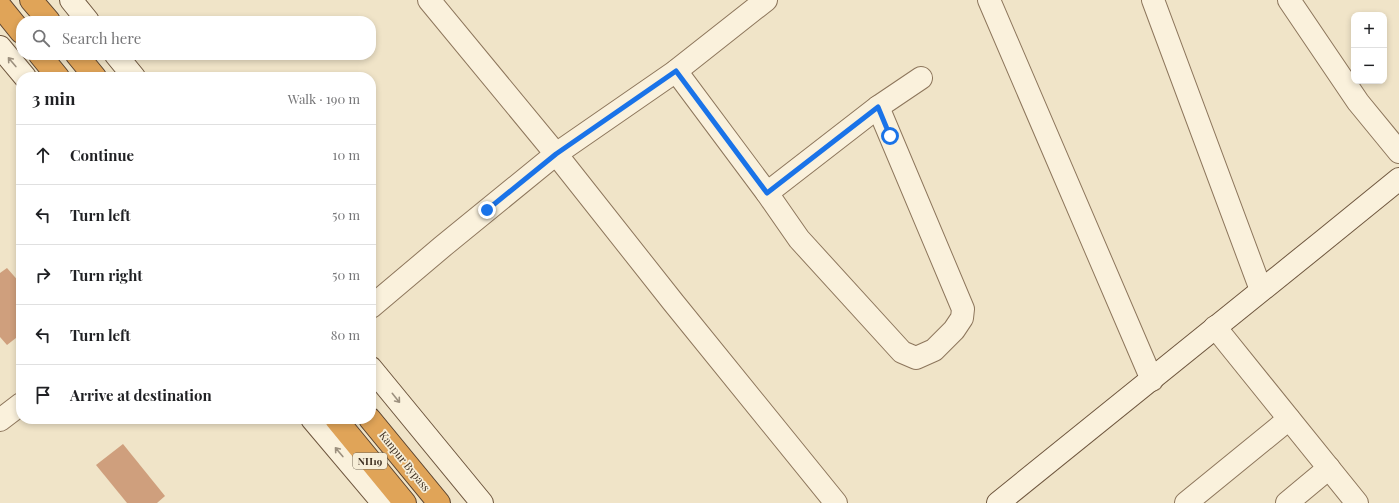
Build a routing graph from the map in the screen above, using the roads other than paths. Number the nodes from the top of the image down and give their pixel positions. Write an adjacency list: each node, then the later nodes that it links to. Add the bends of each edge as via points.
1 (31, 0): 9 (highway)
2 (71, 0): 10 (street)
3 (766, 0): 16 (street)
4 (989, 0): 31 (street)
5 (1153, 0): 27 (street)
6 (1289, 0): 23 (street, via 1358,102)
7 (439, 3): 24 (street)
8 (0, 6): 11 (highway)
9 (45, 16)
10 (84, 16)
11 (16, 26)
12 (0, 47): 17 (street, one-way to 12)
13 (44, 60): 18 (highway)
14 (81, 60): 19 (highway)
15 (120, 60): 20 (street)
16 (676, 71): 24 (street); 26 (street)
17 (21, 72)
18 (54, 72)
19 (91, 72)
20 (130, 72)
21 (921, 78): 22 (street)
22 (878, 107): 26 (street); 26 (street, via 964,309 962,318 954,330 934,350 916,358 902,352 799,239)
23 (1399, 152)
24 (556, 154): 28 (street); 43 (street)
25 (1399, 179): 27 (street)
26 (767, 193)
27 (1261, 290): 29 (street)
28 (376, 303)
29 (1215, 327): 31 (street); 33 (street)
30 (376, 374): 42 (street, one-way to 42)
31 (1152, 380): 44 (street)
32 (16, 408): 34 (street)
33 (1289, 419): 38 (street); 45 (street)
34 (0, 420)
35 (316, 424): 39 (street, one-way to 35)
36 (340, 424): 40 (highway, NH19)
37 (374, 424): 41 (highway, Kanpur Bypass / NH19)
38 (1329, 468): 46 (street); 47 (street)
39 (383, 503)
40 (405, 503)
41 (439, 503)
42 (482, 503)
43 (836, 503)
44 (998, 503)
45 (1186, 503)
46 (1287, 503)
47 (1357, 503)

